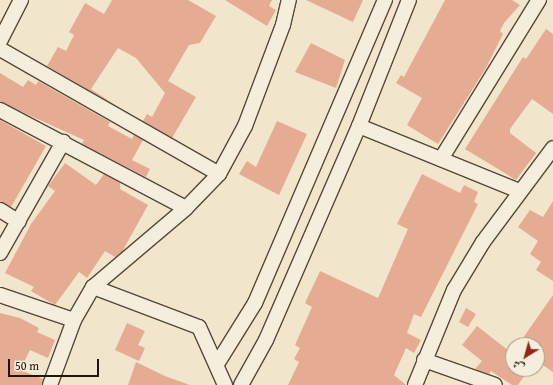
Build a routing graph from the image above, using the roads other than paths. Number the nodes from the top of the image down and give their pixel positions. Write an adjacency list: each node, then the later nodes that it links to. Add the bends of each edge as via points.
1 (21, 0): 6 (street)
2 (289, 0): 13 (street, via 283,25 245,126)
3 (385, 0): 23 (street, via 255,303)
4 (408, 0): 9 (street)
5 (539, 0): 12 (street)
6 (0, 41)
7 (0, 49): 13 (street)
8 (0, 110): 10 (street)
9 (359, 126): 12 (street); 25 (street, via 266,340)
10 (63, 142): 15 (street); 17 (street)
11 (553, 148): 14 (street)
12 (441, 159): 14 (street)
13 (219, 174): 15 (street)
14 (519, 191): 22 (street, via 454,290)
15 (186, 208): 19 (street)
16 (0, 210): 17 (street)
17 (20, 222): 18 (street)
18 (0, 253)
19 (93, 287): 21 (street); 23 (street, via 200,327)
20 (0, 295): 21 (street)
21 (74, 320): 24 (street)
22 (424, 360): 26 (street); 27 (street)
23 (219, 377)
24 (50, 385)
25 (241, 385)
26 (415, 385)
27 (496, 385)

